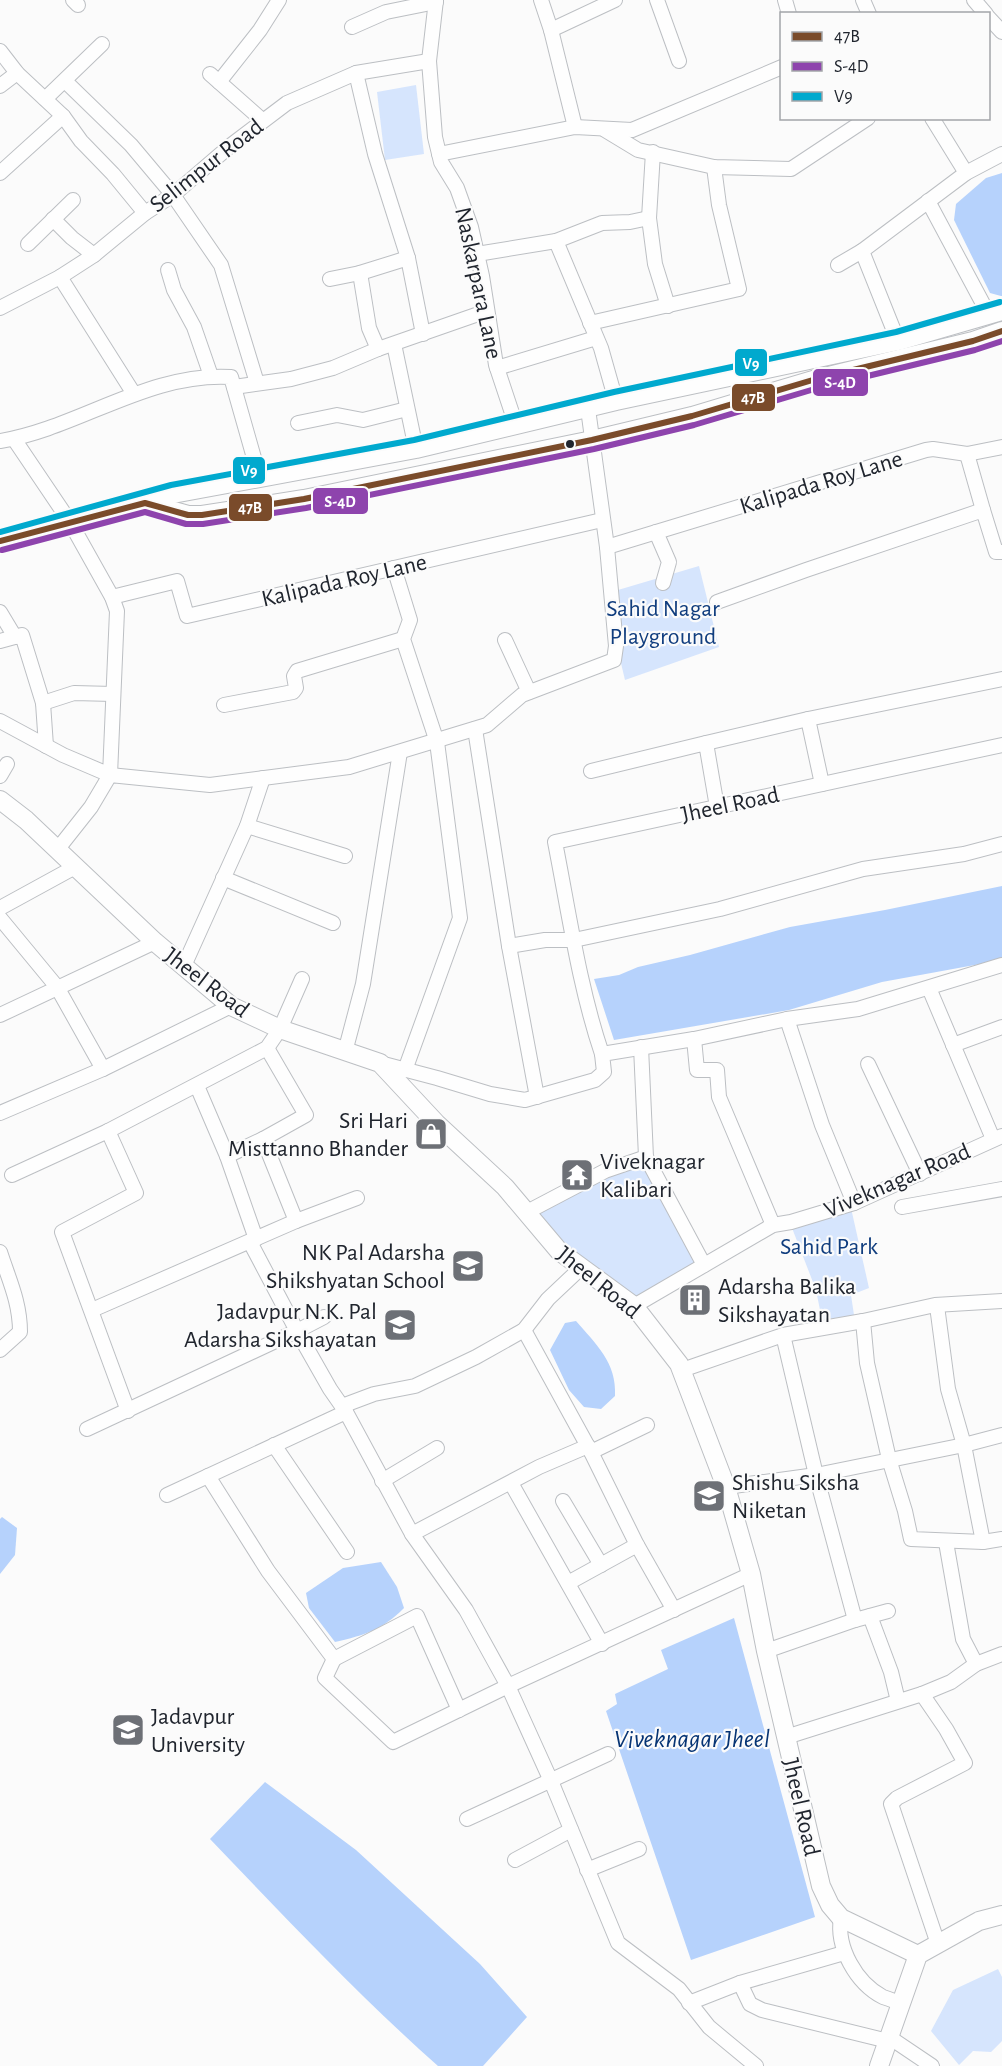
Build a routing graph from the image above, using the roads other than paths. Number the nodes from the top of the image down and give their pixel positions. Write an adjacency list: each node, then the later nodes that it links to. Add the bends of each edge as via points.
1 (279, 0): 23 (street, via 260,30 215,78)
2 (541, 0): 10 (street)
3 (615, 0): 10 (street)
4 (657, 0): 15 (street)
5 (974, 0): 7 (street)
6 (436, 1): 9 (street, via 386,12); 14 (street, Naskarpara Lane)
7 (984, 12)
8 (990, 18): 11 (street)
9 (352, 27)
10 (551, 30): 26 (street)
11 (1002, 32)
12 (102, 44): 19 (street)
13 (0, 51): 17 (street)
14 (429, 61): 18 (street, Selimpur Road); 29 (street, Naskarpara Lane)
15 (679, 61)
16 (780, 68): 27 (street, via 632,130)
17 (17, 73): 20 (street); 21 (street)
18 (356, 73): 23 (street, Selimpur Road, via 287,103); 45 (street, via 375,154)
19 (65, 81): 21 (street); 34 (street, via 131,145)
20 (0, 86)
21 (45, 99): 22 (street)
22 (63, 116): 32 (street); 37 (street)
23 (262, 120): 34 (street, Selimpur Road)
24 (865, 120): 31 (street, via 791,169)
25 (933, 120): 33 (street)
26 (575, 127): 27 (street); 29 (street)
27 (603, 128): 28 (street, via 638,150)
28 (653, 152): 31 (street); 38 (street)
29 (439, 154): 43 (street, Naskarpara Lane, via 457,188)
30 (1002, 154): 33 (street)
31 (714, 167): 51 (street, via 719,205 740,289)
32 (0, 173)
33 (966, 173): 36 (street)
34 (173, 195): 37 (street, Selimpur Road); 64 (street, via 221,265)
35 (73, 200): 39 (street)
36 (928, 201): 42 (street); 54 (street)
37 (145, 213): 44 (street, Selimpur Road)
38 (649, 218): 40 (street, via 602,223); 51 (street, via 655,264)
39 (53, 219): 41 (street); 44 (street)
40 (556, 240): 43 (street); 55 (street)
41 (28, 244)
42 (862, 251): 46 (street); 59 (street)
43 (477, 254): 53 (street, Naskarpara Lane)
44 (94, 255): 49 (street, Selimpur Road)
45 (408, 258): 48 (street); 57 (street)
46 (838, 265)
47 (168, 270): 63 (street)
48 (360, 273): 50 (street); 61 (street, via 369,328)
49 (60, 277): 52 (street, Selimpur Road); 66 (street)
50 (330, 279)
51 (668, 306): 55 (street)
52 (0, 308)
53 (488, 311): 57 (street); 62 (street, Naskarpara Lane)
54 (996, 313): 59 (main road)
55 (590, 323): 58 (street)
56 (1002, 331): 73 (main road)
57 (423, 334): 60 (street)
58 (596, 338): 62 (street); 67 (street)
59 (898, 341): 67 (main road)
60 (394, 344): 61 (street); 68 (street)
61 (378, 349): 64 (street, via 291,379)
62 (497, 368): 71 (street, Naskarpara Lane)
63 (211, 376): 65 (street, via 231,377); 66 (street)
64 (257, 383): 65 (street)
65 (234, 387): 77 (street)
66 (134, 394): 72 (street)
67 (616, 401): 69 (main road)
68 (407, 409): 70 (street, via 363,420 337,415); 75 (street)
69 (588, 409): 71 (main road); 73 (street)
70 (298, 423)
71 (516, 426): 75 (main road)
72 (7, 440): 81 (street)
73 (591, 440): 78 (main road, via 304,499 202,515); 80 (street)
74 (1002, 447): 76 (street, Kalipada Roy Lane)
75 (416, 449): 77 (main road)
76 (967, 454): 79 (street); 82 (street, Kalipada Roy Lane, via 926,450)
77 (260, 479): 78 (main road, via 196,489)
78 (145, 503): 81 (main road)
79 (983, 510): 85 (street, via 996,552); 89 (street)
80 (602, 520): 84 (street); 86 (street, Kalipada Roy Lane)
81 (70, 522): 83 (main road); 88 (street)
82 (656, 532): 84 (street, Kalipada Roy Lane); 87 (street, via 669,562)
83 (0, 541)
84 (607, 547): 96 (street, via 615,660)
85 (1002, 552)
86 (394, 568): 88 (street, Kalipada Roy Lane, via 187,616 177,581); 92 (street, via 410,620)
87 (663, 583)
88 (112, 597): 97 (street, via 117,610)
89 (717, 602)
90 (0, 612): 91 (street)
91 (15, 637): 94 (street); 98 (street, via 22,635)
92 (404, 639): 99 (street, via 297,671 294,692); 103 (street)
93 (505, 640): 96 (street)
94 (0, 641)
95 (1002, 679): 100 (street)
96 (529, 692): 102 (street, via 487,725)
97 (113, 694): 98 (street, via 74,693); 109 (street)
98 (43, 703): 105 (street)
99 (224, 705)
100 (808, 719): 104 (street); 111 (street)
101 (0, 721): 105 (street)
102 (475, 729): 103 (street); 125 (street)
103 (437, 742): 107 (street); 145 (street, via 460,918)
104 (706, 743): 108 (street); 113 (street)
105 (46, 746): 109 (street)
106 (1002, 746): 111 (street, Jheel Road)
107 (400, 752): 110 (street, via 350,767); 140 (street, via 363,984)
108 (591, 771)
109 (110, 775): 110 (street, via 210,785); 116 (street)
110 (263, 778): 114 (street)
111 (822, 784): 113 (street, Jheel Road)
112 (3, 806): 116 (main road, Jheel Road)
113 (717, 807): 123 (street, Jheel Road, via 555,842)
114 (247, 826): 117 (street); 119 (street)
115 (1002, 844): 123 (street, via 964,854 863,869 720,909)
116 (57, 850): 118 (main road, Jheel Road)
117 (345, 856)
118 (75, 867): 120 (street); 124 (main road, Jheel Road)
119 (223, 878): 122 (street); 127 (street)
120 (0, 908)
121 (0, 918): 129 (street)
122 (333, 923)
123 (574, 940): 125 (street); 141 (street)
124 (155, 942): 127 (main road, Jheel Road); 129 (street)
125 (510, 946): 147 (street)
126 (1002, 965): 130 (street)
127 (183, 968): 131 (main road, Jheel Road)
128 (302, 979): 135 (street)
129 (57, 987): 132 (street); 144 (street)
130 (929, 988): 133 (street, via 858,1009); 137 (street)
131 (231, 1006): 135 (main road, Jheel Road); 144 (street)
132 (0, 1015)
133 (787, 1019): 136 (street); 158 (street, via 822,1125)
134 (1002, 1027): 137 (street)
135 (280, 1029): 139 (street); 140 (main road, Jheel Road)
136 (694, 1039): 138 (street); 162 (street, via 697,1070 717,1070 719,1097)
137 (953, 1045): 150 (street)
138 (641, 1047): 141 (street); 153 (street)
139 (267, 1048): 146 (street); 151 (street, via 306,1115)
140 (345, 1052): 142 (main road, Jheel Road)
141 (602, 1054): 147 (street, via 604,1072 595,1080)
142 (380, 1063): 145 (street); 160 (main road, Jheel Road)
143 (868, 1065): 154 (street)
144 (103, 1069): 148 (street)
145 (405, 1070): 147 (street, via 490,1094 525,1100)
146 (197, 1086): 149 (street); 152 (street)
147 (537, 1096)
148 (0, 1113)
149 (108, 1131): 155 (street); 170 (street, via 136,1193 62,1232)
150 (998, 1138): 154 (street, Viveknagar Road)
151 (263, 1139): 152 (street); 161 (street)
152 (226, 1156): 163 (street)
153 (646, 1157): 160 (street, via 605,1171); 165 (street)
154 (920, 1174): 158 (street, Viveknagar Road)
155 (12, 1175)
156 (1002, 1189): 159 (street)
157 (357, 1198): 161 (street)
158 (854, 1203): 162 (street, Viveknagar Road)
159 (902, 1207)
160 (527, 1212): 166 (main road, Jheel Road, via 548,1240)
161 (296, 1221): 163 (street)
162 (773, 1225): 165 (street, Viveknagar Road)
163 (253, 1241): 170 (street); 174 (street)
164 (1, 1257): 176 (street, via 11,1279 20,1332)
165 (704, 1265): 168 (street, Viveknagar Road)
166 (582, 1268): 168 (main road, Jheel Road); 173 (street, via 548,1299)
167 (1002, 1301): 169 (street)
168 (634, 1306): 177 (main road, Jheel Road)
169 (937, 1306): 172 (street); 184 (street, via 948,1389)
170 (92, 1310): 179 (street)
171 (324, 1317): 174 (street)
172 (863, 1321): 175 (street); 187 (street, via 867,1363)
173 (524, 1330): 178 (street, via 415,1386 374,1394); 186 (street)
174 (297, 1331): 178 (street); 179 (street)
175 (783, 1335): 177 (street); 188 (street)
176 (0, 1350)
177 (682, 1370): 192 (main road, Jheel Road)
178 (344, 1409): 183 (street); 190 (street)
179 (128, 1411): 181 (street)
180 (647, 1425): 186 (street)
181 (87, 1429)
182 (1002, 1435): 184 (street)
183 (274, 1445): 189 (street); 200 (street)
184 (964, 1445): 187 (street); 198 (street)
185 (437, 1448): 190 (street)
186 (590, 1449): 191 (street, via 539,1467); 199 (street)
187 (889, 1459): 188 (street); 197 (street, via 911,1539)
188 (816, 1475): 192 (street); 207 (street)
189 (208, 1476): 193 (street); 211 (street, via 268,1571)
190 (382, 1480): 195 (street)
191 (511, 1483): 195 (street); 203 (street)
192 (726, 1487): 202 (main road, Jheel Road)
193 (167, 1495)
194 (563, 1501): 201 (street)
195 (412, 1534): 213 (street, via 466,1610)
196 (1002, 1539): 198 (street)
197 (946, 1542): 198 (street); 212 (street, via 963,1639)
198 (983, 1542)
199 (638, 1545): 201 (street); 204 (street)
200 (347, 1552)
201 (601, 1566): 203 (street)
202 (751, 1574): 204 (street); 209 (main road, Jheel Road)
203 (568, 1582): 208 (street)
204 (674, 1610): 208 (street)
205 (888, 1611): 206 (street)
206 (870, 1616): 207 (street); 215 (street)
207 (855, 1620): 209 (street)
208 (602, 1644): 213 (street)
209 (766, 1651): 217 (main road, Jheel Road)
210 (1002, 1654): 212 (street)
211 (334, 1659): 216 (street, via 325,1678 393,1742); 216 (street, via 417,1616)
212 (976, 1664): 214 (street, via 951,1682)
213 (508, 1686): 216 (street); 219 (street)
214 (922, 1694): 215 (street); 227 (street, via 965,1763 891,1804)
215 (898, 1701): 217 (street)
216 (459, 1710)
217 (786, 1737): 226 (main road, Jheel Road, via 816,1872 826,1897)
218 (608, 1754): 219 (street)
219 (551, 1781): 220 (street); 221 (street)
220 (467, 1819)
221 (571, 1830): 223 (street); 224 (street)
222 (639, 1849): 224 (street)
223 (514, 1860)
224 (587, 1870): 231 (street, via 618,1943 679,1989)
225 (1002, 1915): 227 (main road, via 979,1921)
226 (841, 1918): 228 (street); 229 (main road)
227 (938, 1944): 229 (main road)
228 (844, 1953): 230 (street); 232 (street, via 865,1982 882,1996)
229 (918, 1954): 232 (main road)
230 (740, 1983): 231 (street); 233 (street, via 750,2004 762,2010)
231 (689, 2002): 234 (street, via 709,2027)
232 (901, 2004): 233 (main road)
233 (888, 2039): 235 (main road); 236 (street)
234 (756, 2066)
235 (879, 2066)
236 (932, 2066)

